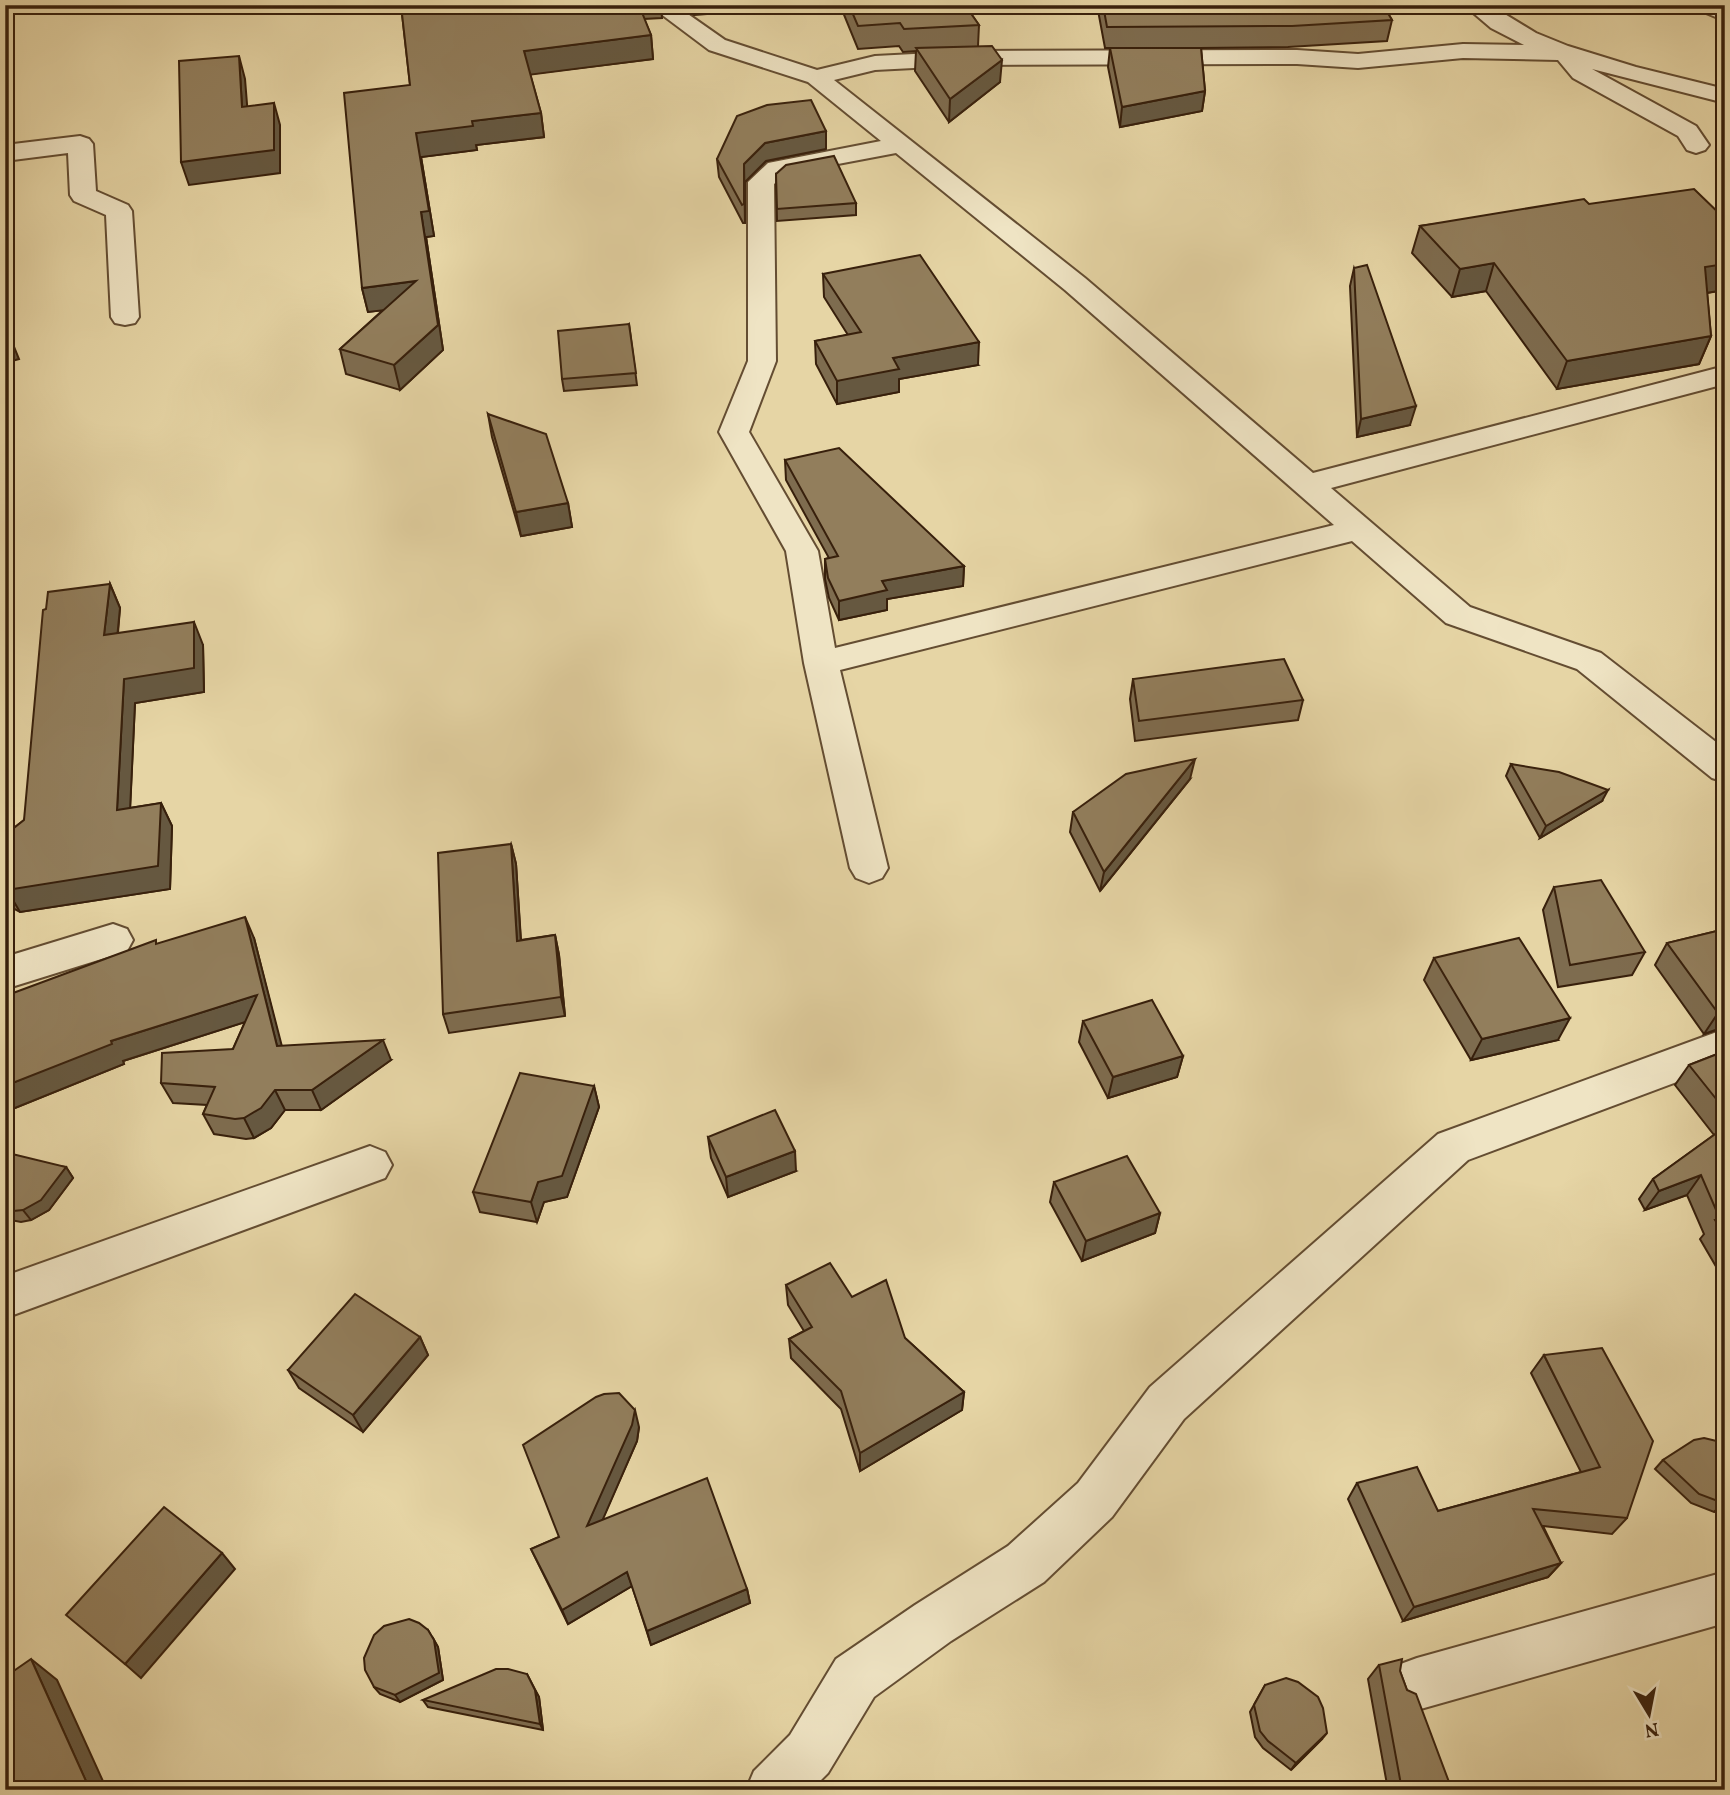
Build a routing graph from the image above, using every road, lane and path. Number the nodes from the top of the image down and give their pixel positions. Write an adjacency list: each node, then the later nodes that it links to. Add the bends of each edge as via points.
1 (660, 5): 6 (street, via 717,45)
2 (1475, 5): 5 (street, via 1493,21)
3 (1707, 5): 4 (street)
4 (1725, 14)
5 (1565, 53): 6 (street, via 1463,51 1359,61 1297,57 972,58 875,63); 7 (street); 9 (street, via 1581,73 1687,131)
6 (816, 77): 8 (street)
7 (1725, 96)
8 (901, 145): 13 (street, via 1075,284); 15 (street, via 777,168 761,182 762,361 734,432 802,551)
9 (1696, 145)
10 (5, 153): 11 (street, via 80,144 83,195 120,211)
11 (125, 317)
12 (1725, 375): 13 (street)
13 (1307, 485): 14 (street)
14 (1358, 529): 15 (street); 16 (street, via 1458,615 1589,661)
15 (821, 663): 17 (street)
16 (1725, 769)
17 (869, 869)
18 (113, 940): 19 (street)
19 (5, 974)
20 (1725, 1046): 25 (street, via 1453,1147 1167,1403 1096,1500 1026,1564 855,1678 809,1754)
21 (370, 1165): 22 (street)
22 (5, 1297)
23 (1725, 1597): 24 (street)
24 (1417, 1684)
25 (773, 1790)

